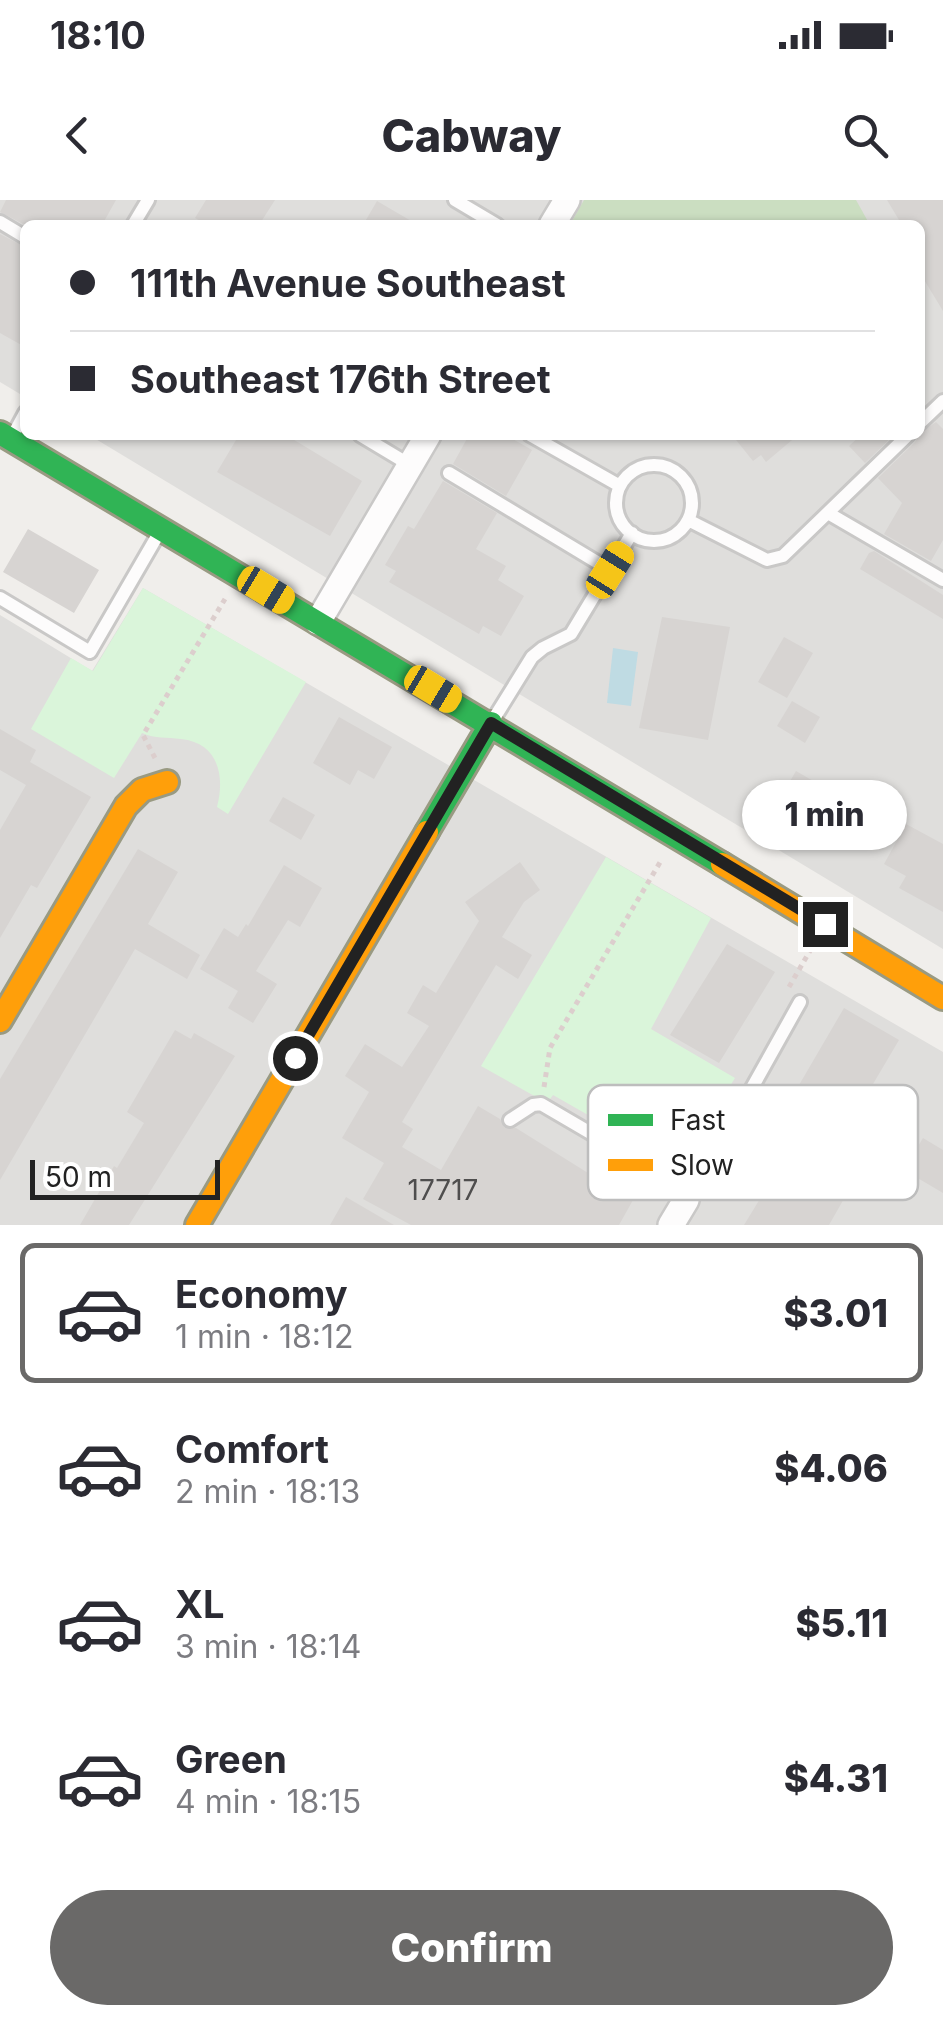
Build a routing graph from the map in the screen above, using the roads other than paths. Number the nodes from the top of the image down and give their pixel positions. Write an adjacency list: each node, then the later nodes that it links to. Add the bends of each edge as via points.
1 (455, 200): 2 (lane)
2 (489, 220)
3 (20, 421): 8 (lane)
4 (368, 440): 9 (lane)
5 (425, 440): 9 (street)
6 (539, 440): 11 (lane)
7 (903, 440): 12 (lane)
8 (3, 443): 14 (main road)
9 (410, 465): 19 (street)
10 (449, 473): 16 (lane)
11 (620, 486): 13 (lane, via 642,468 670,470 690,491); 15 (lane, via 618,516)
12 (828, 513): 13 (lane, via 783,556 767,560); 17 (lane)
13 (688, 520): 15 (lane, via 666,540)
14 (162, 529): 18 (lane, via 90,652); 19 (main road)
15 (632, 534): 16 (lane)
16 (610, 570): 20 (lane, via 571,634 532,657)
17 (943, 580)
18 (0, 598)
19 (318, 622): 20 (main road)
20 (491, 723): 22 (main road); 29 (main road)
21 (166, 782): 24 (main road, via 142,790 126,806)
22 (943, 998)
23 (800, 1002): 25 (lane)
24 (0, 1021)
25 (754, 1085)
26 (510, 1120): 27 (lane, via 541,1104)
27 (588, 1131)
28 (683, 1200): 30 (street)
29 (197, 1225)
30 (671, 1225)

